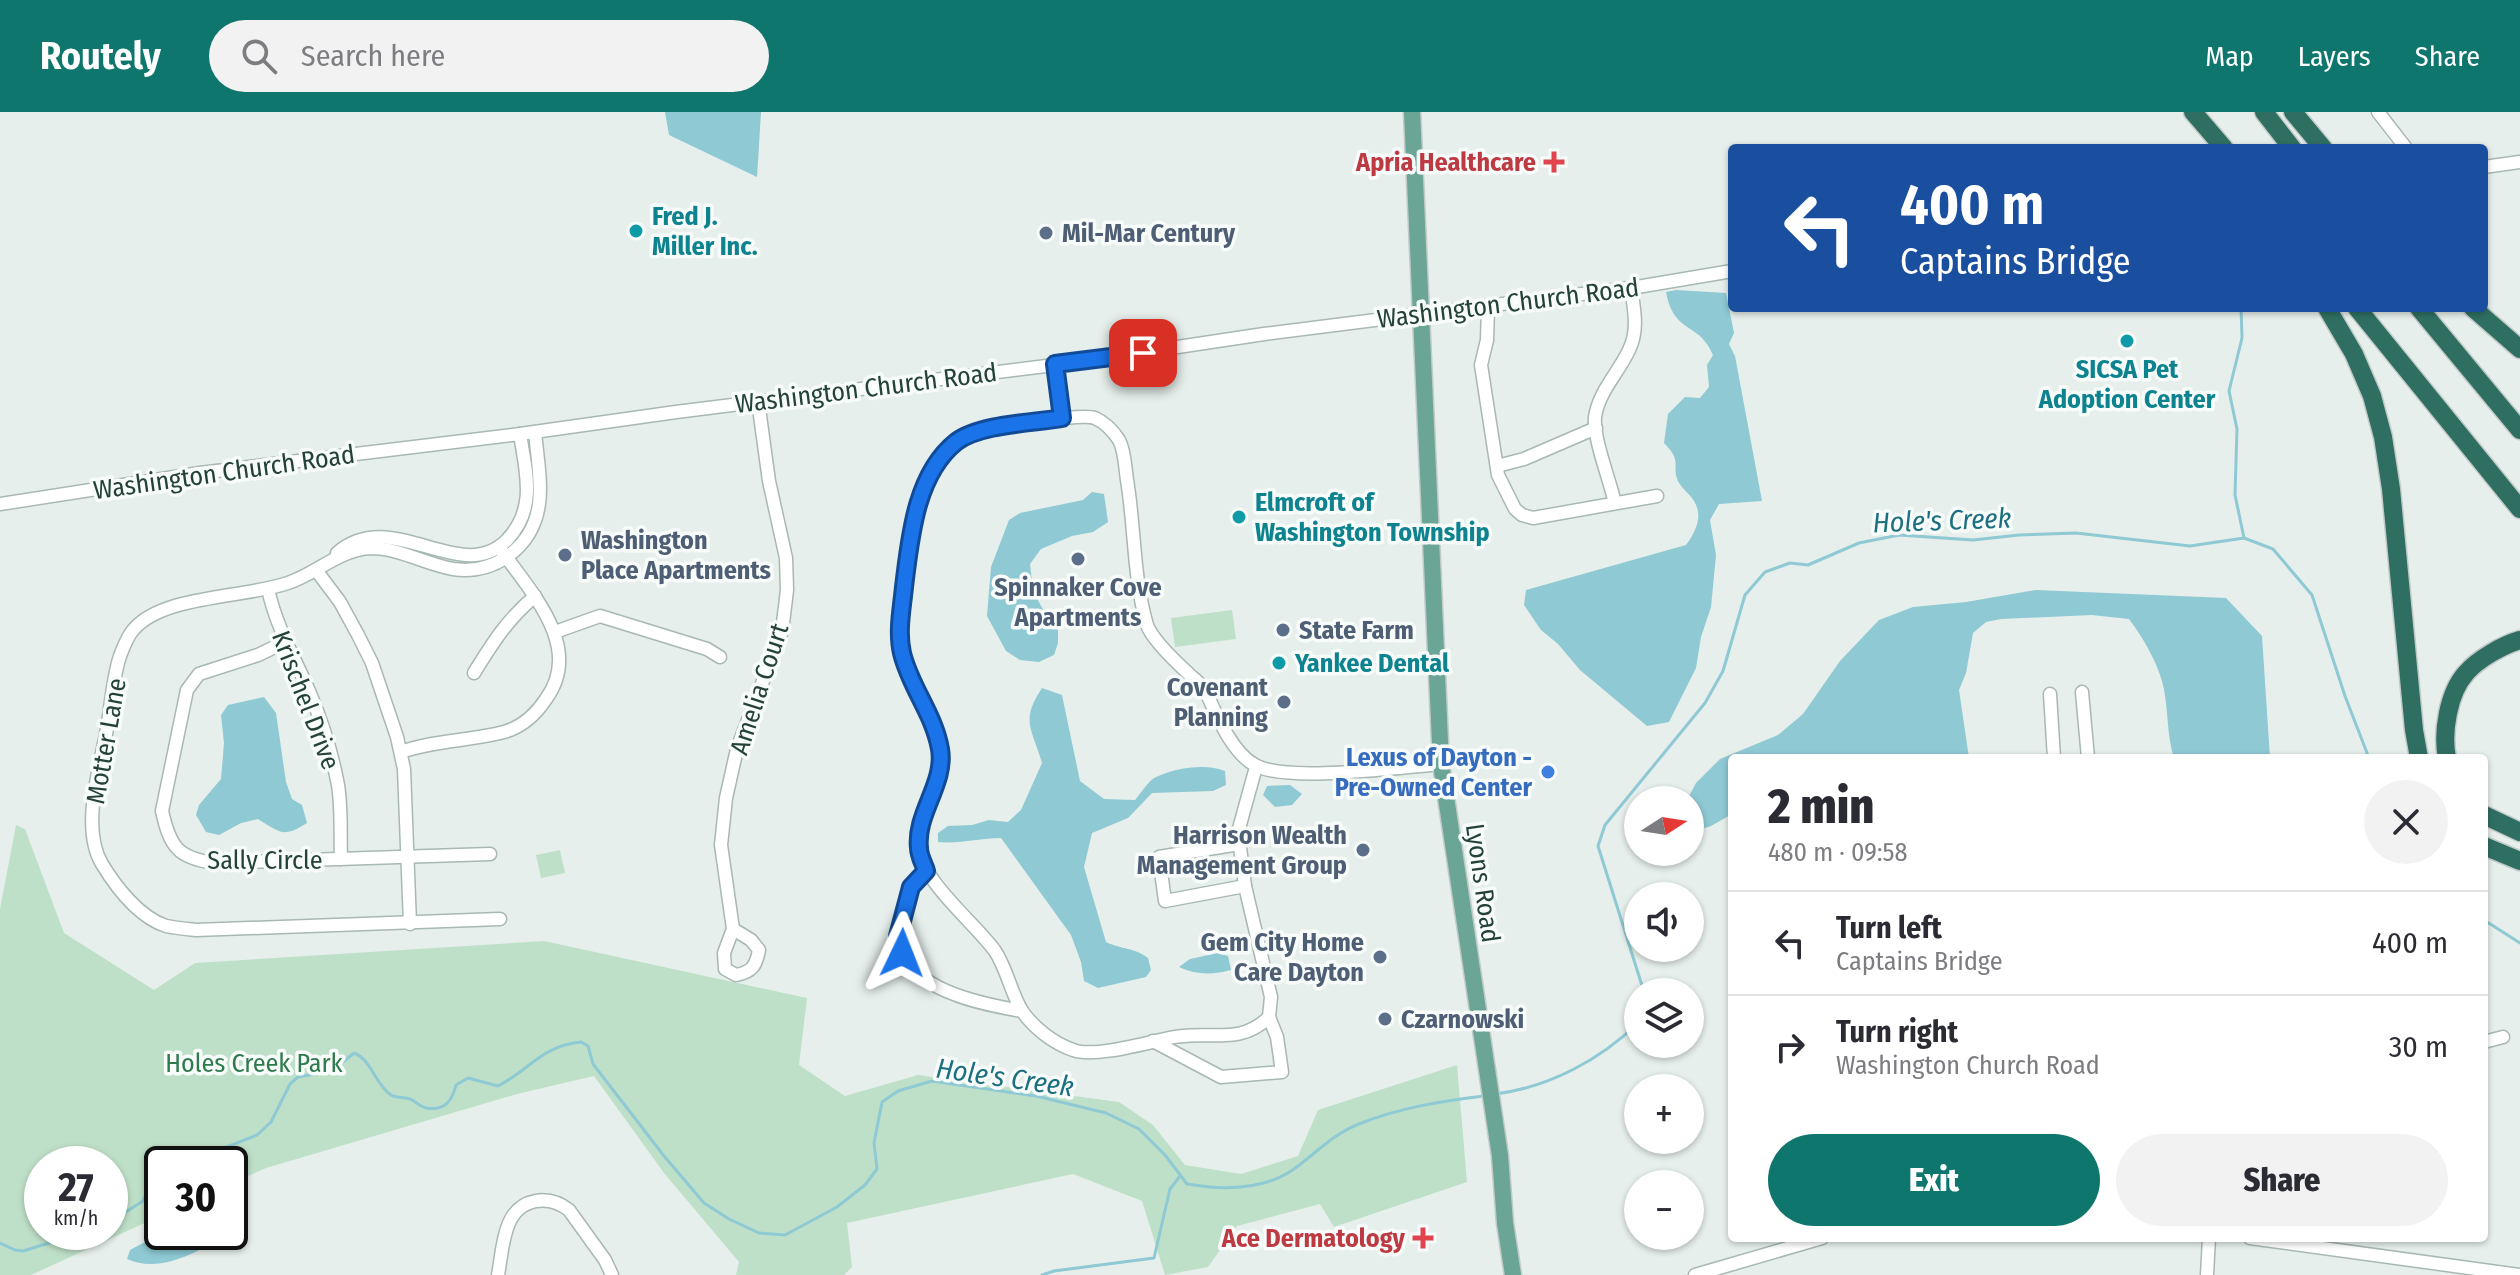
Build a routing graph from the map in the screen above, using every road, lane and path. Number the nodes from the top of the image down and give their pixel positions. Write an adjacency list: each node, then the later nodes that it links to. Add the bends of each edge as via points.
1 (1412, 112): 20 (main road, Lyons Road)
2 (2191, 112): 6 (highway); 7 (highway)
3 (2264, 112): 8 (highway)
4 (2293, 112): 9 (highway)
5 (2378, 112): 10 (street)
6 (2213, 144)
7 (2220, 144)
8 (2289, 144)
9 (2320, 144)
10 (2403, 144)
11 (2520, 162): 12 (street)
12 (2488, 166)
13 (1728, 272): 14 (street, Washington Church Road)
14 (1631, 288): 15 (street, Washington Church Road); 25 (street, via 1636,329 1609,380)
15 (1488, 307): 20 (street, Washington Church Road); 29 (street, via 1481,365)
16 (2329, 312): 49 (highway, via 2360,368 2383,437)
17 (2360, 312): 33 (highway)
18 (2422, 312): 26 (highway)
19 (2478, 312): 21 (highway)
20 (1419, 314): 22 (street, Washington Church Road); 51 (main road, Lyons Road)
21 (2520, 349)
22 (1055, 364): 23 (street, Washington Church Road); 24 (street)
23 (758, 401): 27 (street, Washington Church Road); 65 (street, Amelia Court, via 787,590 782,631 737,749 726,798 721,845)
24 (1062, 418): 52 (street, via 1092,417 1121,443 1136,578 1149,631 1204,686 1228,735); 61 (street, via 976,432 957,442 930,476 912,522 900,624 902,652 941,750 918,847)
25 (1596, 428): 29 (street); 31 (street)
26 (2520, 430)
27 (535, 432): 28 (street, Washington Church Road); 35 (street, via 536,519)
28 (520, 434): 32 (street, Washington Church Road, via 200,473); 34 (street, via 527,480 524,517)
29 (1497, 466): 31 (street, via 1522,515 1533,518)
30 (1657, 496): 31 (street)
31 (1615, 503)
32 (0, 504)
33 (2520, 509)
34 (499, 547): 35 (street); 36 (street, Motter Lane, via 469,557 386,536 362,539)
35 (507, 558): 36 (street, Motter Lane, via 475,569 455,569 370,548 349,552); 38 (street)
36 (316, 570): 37 (street, Motter Lane); 46 (street, via 340,602 372,663)
37 (268, 589): 41 (street, Krischel Drive); 64 (street, Motter Lane, via 179,604 133,630 120,657 93,802 99,859 115,886 164,925 196,930)
38 (535, 596): 39 (street); 43 (street, via 512,615)
39 (555, 632): 42 (street, via 600,616); 46 (street, via 559,663 553,690 534,716 507,732)
40 (2520, 640): 50 (highway, via 2503,645 2465,673 2450,704 2443,740)
41 (285, 642): 59 (street, Krischel Drive, via 328,743 338,788); 59 (street, Sally Circle, via 199,674 187,690 162,811 166,828 190,860)
42 (720, 657)
43 (474, 673)
44 (2082, 692): 48 (street)
45 (2050, 694): 47 (street)
46 (401, 752): 58 (street)
47 (2054, 754)
48 (2088, 754)
49 (2418, 754)
50 (2446, 754)
51 (1441, 764): 52 (street, via 1298,775); 76 (main road, Lyons Road)
52 (1256, 767): 55 (street)
53 (2488, 817): 54 (highway)
54 (2520, 832)
55 (1239, 844): 62 (street); 62 (street, via 1159,857 1165,901)
56 (2488, 848): 60 (highway)
57 (490, 854): 58 (street, Sally Circle)
58 (407, 858): 59 (street, Sally Circle); 64 (street)
59 (341, 859)
60 (2520, 861)
61 (926, 871): 66 (street, via 996,953); 66 (street, via 911,887 898,936 902,953 953,995)
62 (1245, 886): 67 (street, via 1271,997)
63 (500, 919): 64 (street, Motter Lane)
64 (410, 924)
65 (733, 929)
66 (1022, 1011): 69 (street, via 1046,1036 1077,1052)
67 (1269, 1017): 69 (street, via 1240,1035 1181,1035); 69 (street, via 1282,1072 1221,1077)
68 (2503, 1037): 70 (street)
69 (1153, 1041)
70 (2488, 1041)
71 (1808, 1242): 77 (street)
72 (2209, 1242): 78 (street)
73 (2279, 1242): 79 (street)
74 (498, 1275): 75 (street, via 511,1218 529,1203 547,1200 569,1210)
75 (612, 1275)
76 (1513, 1275)
77 (1695, 1275)
78 (2207, 1275)
79 (2520, 1275)

